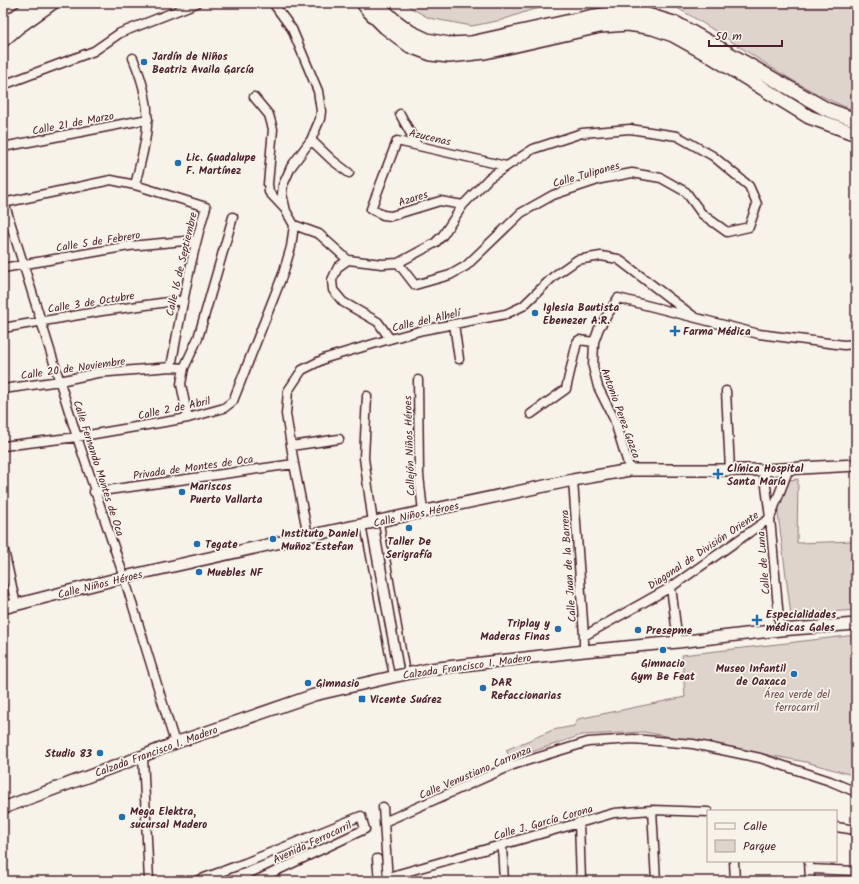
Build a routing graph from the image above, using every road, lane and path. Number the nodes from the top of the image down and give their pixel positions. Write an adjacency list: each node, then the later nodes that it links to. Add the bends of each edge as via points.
1 (35, 3): 7 (main road)
2 (52, 3): 8 (main road)
3 (197, 3): 10 (street, via 120,33 94,51)
4 (274, 3): 16 (street, via 292,29 318,91 321,111)
5 (363, 3): 15 (main road, via 385,27 410,46 431,54 449,56 485,52 600,26 628,24 653,28 673,35 709,55 809,117)
6 (376, 3): 14 (main road, via 410,32 427,40 449,44 471,43 589,17 623,12 644,14 677,24 826,109)
7 (3, 26)
8 (3, 40)
9 (133, 58): 13 (street, via 142,80)
10 (3, 85)
11 (254, 97): 25 (street, via 269,115 273,129 269,192)
12 (400, 114): 17 (street)
13 (148, 119): 18 (street, Calle 21 de Marzo); 21 (street)
14 (856, 120)
15 (856, 134)
16 (312, 140): 20 (street); 25 (street, via 291,167 283,185 282,194)
17 (417, 145): 19 (street, Azucenas); 24 (street, Azucenas, via 396,141)
18 (3, 147)
19 (506, 166): 23 (street, Calle Tulipanes, via 489,178); 30 (street, Calle Tulipanes, via 533,149 582,133 630,129 676,136 713,156 749,186 757,204 749,227 727,232 702,214 686,192 661,178 632,173 601,179 547,198 521,213 466,266 450,275 415,285)
20 (349, 173)
21 (135, 185): 22 (street, Calle 16 de Septiembre, via 111,180); 28 (street, Calle 16 de Septiembre, via 206,207)
22 (3, 202): 31 (street, Calle Fernando Montes de Oca)
23 (463, 205): 24 (street, Azares, via 440,201 391,216 382,215); 30 (street, Calle Tulipanes, via 435,243)
24 (371, 209)
25 (286, 211): 27 (street)
26 (233, 217): 43 (street, via 198,338)
27 (294, 225): 29 (street, via 319,234); 50 (street, Calle 2 de Abril, via 283,274 233,400 224,408)
28 (196, 240): 31 (street, Calle 5 de Febrero, via 129,246); 33 (street, Calle 16 de Septiembre)
29 (348, 260): 30 (street, Calle Tulipanes); 38 (street, via 338,267 332,280 333,290 343,302 378,322)
30 (398, 263)
31 (24, 264): 32 (street, Calle 5 de Febrero); 35 (street, Calle Fernando Montes de Oca)
32 (3, 268)
33 (183, 300): 35 (street, Calle 3 de Octubre); 42 (street, Calle 16 de Septiembre)
34 (693, 316): 36 (street, Calle del Alhelí, via 618,258 601,256 577,260 554,276 523,306 506,314); 39 (street, Antonio Perez Gazca, via 618,298 599,328); 40 (street, via 759,334 844,345)
35 (41, 322): 37 (street, Calle 3 de Octubre); 45 (street, Calle Fernando Montes de Oca)
36 (454, 324): 38 (street, Calle del Alhelí); 41 (street)
37 (3, 328)
38 (390, 339): 54 (street, Calle del Alhelí, via 326,358 302,370 288,391 286,414)
39 (594, 342): 49 (street, via 577,342 566,389); 59 (street, Antonio Perez Gazca, via 593,367 598,387 614,419)
40 (856, 344)
41 (459, 359)
42 (171, 367): 43 (street, Calle 20 de Noviembre); 45 (street, Calle 20 de Noviembre, via 97,373)
43 (184, 368): 50 (street, via 182,384)
44 (418, 380): 63 (street, Callejón Niños Héroes, via 419,475)
45 (60, 381): 46 (street, Calle 20 de Noviembre); 51 (street, Calle Fernando Montes de Oca)
46 (3, 389)
47 (726, 391): 58 (street)
48 (367, 396): 65 (street, via 364,458)
49 (531, 414)
50 (188, 418): 51 (street, Calle 2 de Abril)
51 (77, 437): 53 (street, Calle 2 de Abril); 62 (street, Calle Fernando Montes de Oca)
52 (339, 439): 54 (street)
53 (3, 446)
54 (291, 446): 55 (street, Calle del Alhelí)
55 (294, 464): 62 (street, Privada de Montes de Oca); 66 (street, Calle del Alhelí)
56 (856, 465): 57 (main road, Calle Niños Héroes)
57 (789, 468): 60 (main road, Calle Niños Héroes); 64 (street, Calle de Luna)
58 (730, 469): 59 (main road, Calle Niños Héroes); 60 (main road, Calle Niños Héroes)
59 (630, 470): 61 (main road, Calle Niños Héroes)
60 (764, 470): 64 (street, Calle de Luna)
61 (573, 480): 63 (main road, Calle Niños Héroes); 75 (street, Calle Juan de la Barrera)
62 (94, 492): 69 (street, Calle Fernando Montes de Oca)
63 (423, 512): 65 (main road, Calle Niños Héroes)
64 (770, 518): 70 (street, Diagonal de División Oriente); 74 (street, Calle de Luna)
65 (372, 523): 66 (main road, Calle Niños Héroes); 78 (lane); 79 (lane)
66 (308, 536): 69 (main road, Calle Niños Héroes)
67 (3, 546): 68 (street)
68 (6, 570): 71 (street)
69 (124, 577): 71 (main road, Calle Niños Héroes); 80 (street, Calle Fernando Montes de Oca)
70 (671, 587): 75 (street, Diagonal de División Oriente); 76 (street)
71 (16, 605): 72 (main road, Calle Niños Héroes)
72 (3, 608)
73 (856, 624): 74 (main road, Calzada Francisco I. Madero)
74 (780, 630): 76 (main road, Calzada Francisco I. Madero)
75 (584, 636): 77 (street, Calle Juan de la Barrera)
76 (678, 642): 77 (main road, Calzada Francisco I. Madero)
77 (584, 651): 78 (main road, Calzada Francisco I. Madero)
78 (407, 674): 79 (main road, Calzada Francisco I. Madero)
79 (392, 677): 80 (main road, Calzada Francisco I. Madero, via 314,695)
80 (175, 743): 81 (main road, Calzada Francisco I. Madero)
81 (143, 756): 84 (main road, Calzada Francisco I. Madero); 97 (street)
82 (856, 792): 87 (street, Calle Venustiano Carranza, via 760,758 693,744 633,739 588,742 513,765)
83 (383, 807): 87 (street)
84 (3, 808)
85 (652, 810): 86 (street, Calle J. García Corona); 88 (street, Calle J. García Corona, via 614,813); 103 (street)
86 (707, 812)
87 (384, 822): 96 (street)
88 (579, 822): 91 (street, Calle J. García Corona); 102 (street)
89 (837, 827): 90 (street)
90 (856, 830)
91 (502, 846): 96 (street, Calle J. García Corona); 101 (street)
92 (377, 859): 100 (street)
93 (734, 862): 104 (street)
94 (809, 865): 95 (street); 105 (street)
95 (856, 871)
96 (388, 879)
97 (148, 881)
98 (196, 881): 99 (street, Avenida Ferrocarril, via 361,816 365,829)
99 (255, 881)
100 (379, 881)
101 (504, 881)
102 (581, 881)
103 (656, 881)
104 (735, 881)
105 (810, 881)

